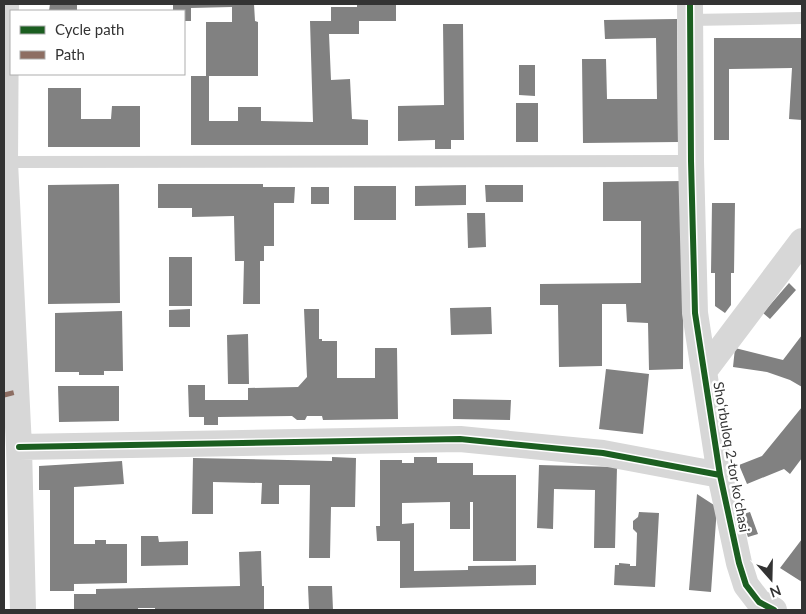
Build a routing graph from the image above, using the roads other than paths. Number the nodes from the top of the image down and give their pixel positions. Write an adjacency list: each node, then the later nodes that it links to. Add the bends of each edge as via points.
1 (6, 4): 5 (street)
2 (690, 12): 3 (lane); 4 (street)
3 (802, 18)
4 (691, 161): 5 (lane); 7 (street, via 695,313)
5 (4, 162): 8 (street)
6 (802, 241): 7 (street, Shoʻrbuloq 2-tor koʻchasi)
7 (705, 370): 10 (street, Shoʻrbuloq 2-tor koʻchasi)
8 (10, 394): 9 (street)
9 (19, 447): 10 (street, via 460,439 603,453); 12 (street)
10 (720, 474): 11 (street, Shoʻrbuloq 2-tor koʻchasi, via 738,563 746,585)
11 (763, 607)
12 (23, 610)

